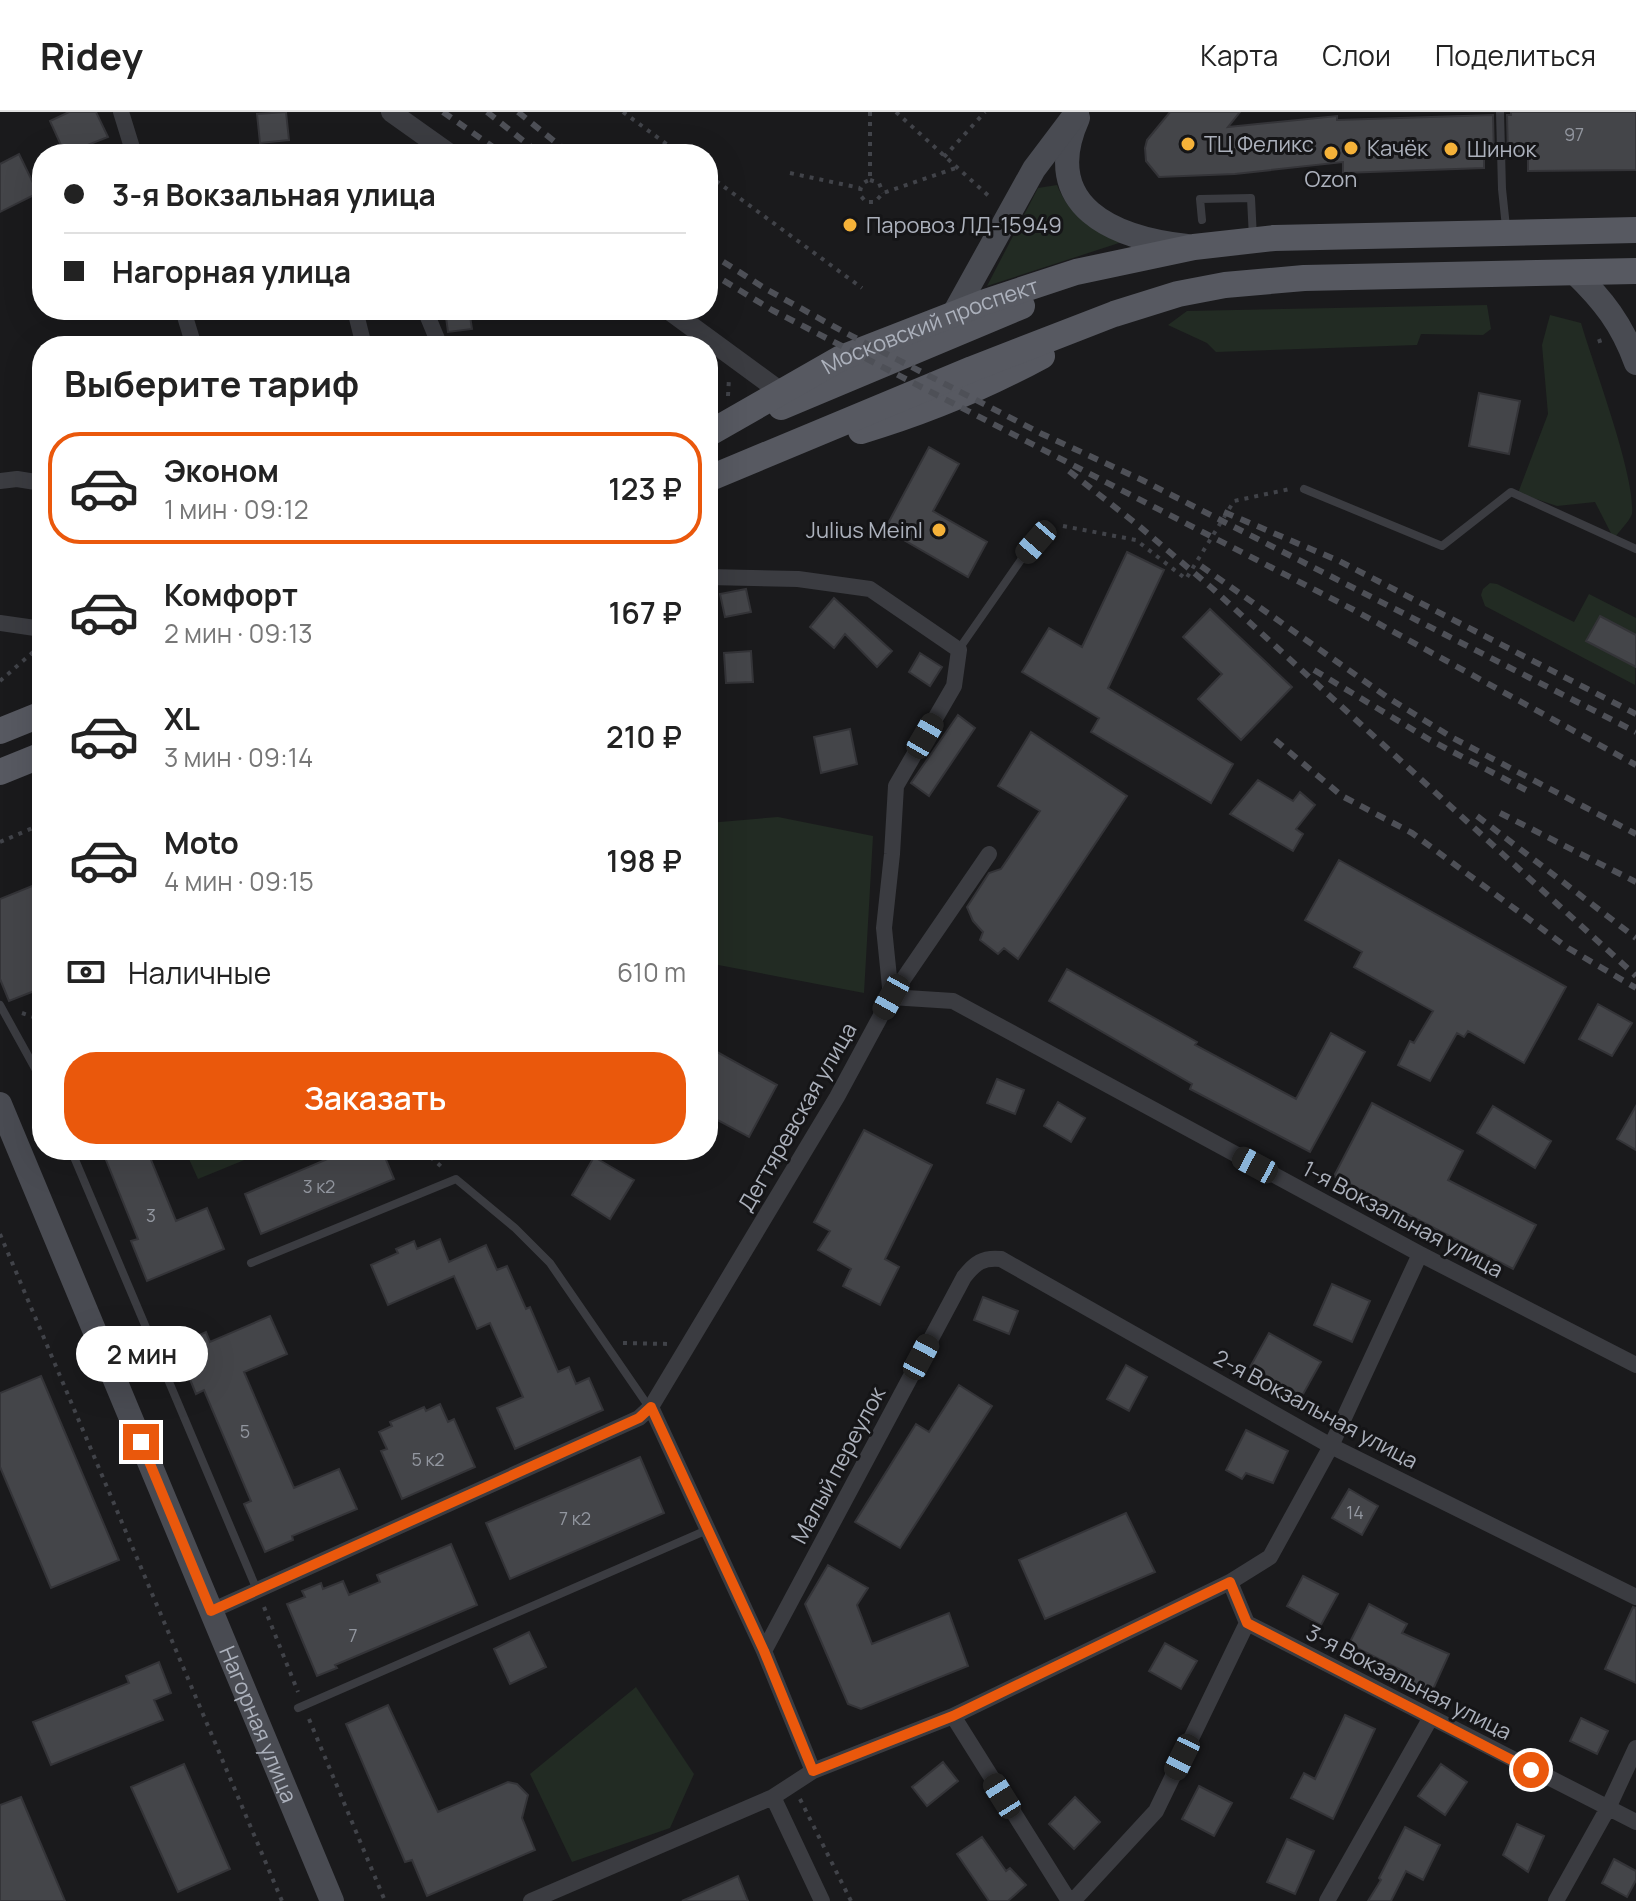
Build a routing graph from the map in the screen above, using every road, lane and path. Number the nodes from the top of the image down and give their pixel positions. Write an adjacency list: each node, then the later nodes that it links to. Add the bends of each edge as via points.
1 (121, 112): 9 (street)
2 (391, 112): 10 (street)
3 (623, 112): 11 (path)
4 (870, 112): 15 (path)
5 (896, 112): 12 (path)
6 (985, 112): 12 (path)
7 (1079, 112): 24 (main road, via 1068,167 1086,208 1127,235); 29 (main road, via 1034,169)
8 (1500, 112): 22 (lane)
9 (131, 144)
10 (436, 144)
11 (666, 144)
12 (944, 157): 13 (path)
13 (956, 168): 18 (path); 19 (path)
14 (790, 173): 17 (path)
15 (870, 180): 17 (path); 18 (path, via 879,183)
16 (718, 182): 28 (path)
17 (860, 188): 18 (path, via 863,199 871,203)
18 (883, 193)
19 (997, 203)
20 (1202, 220): 23 (lane, via 1200,199 1251,198)
21 (1636, 230): 22 (main road, Московский проспект)
22 (1507, 232): 23 (main road, Московский проспект)
23 (1253, 239): 24 (main road, Московский проспект)
24 (1194, 247): 25 (main road, Московский проспект)
25 (1168, 253): 29 (main road, Московский проспект, via 1059,276); 32 (main road, Московский проспект, via 1099,274)
26 (1636, 271): 27 (main road)
27 (1574, 272): 34 (main road, via 1602,300); 38 (main road, via 1277,280 1202,288 1111,320 937,407)
28 (862, 288)
29 (954, 313): 32 (main road); 35 (main road, Московский проспект, via 841,358)
30 (683, 320): 31 (street)
31 (705, 336)
32 (939, 341): 37 (main road, Московский проспект)
33 (718, 346): 35 (street)
34 (1636, 363)
35 (781, 392): 36 (main road, Московский проспект)
36 (718, 430)
37 (718, 432)
38 (720, 475)
39 (0, 481): 40 (street)
40 (32, 481)
41 (1304, 489): 42 (path, via 1234,501 1186,579 1136,540 1070,526); 43 (lane, via 1442,546 1511,492)
42 (1049, 527): 47 (lane)
43 (1636, 549)
44 (718, 577): 47 (street, via 798,579 870,589)
45 (0, 623): 46 (street)
46 (32, 628)
47 (959, 650): 57 (street, via 954,686 896,786 884,928)
48 (32, 653): 49 (path)
49 (0, 681)
50 (32, 718): 51 (main road)
51 (0, 731)
52 (32, 759): 53 (main road)
53 (0, 772)
54 (32, 828): 55 (path)
55 (0, 842)
56 (989, 854): 57 (street, Дегтяревская улица)
57 (891, 997): 65 (street, 1-я Вокзальная улица, via 953,1001); 69 (street, Дегтяревская улица)
58 (0, 1006): 59 (lane)
59 (32, 1052)
60 (0, 1104): 77 (main road, Нагорная улица)
61 (75, 1160): 75 (lane)
62 (434, 1160): 63 (path)
63 (456, 1179): 67 (lane); 68 (lane, via 550,1263)
64 (0, 1234): 89 (path)
65 (1420, 1254): 70 (street, 1-я Вокзальная улица); 72 (street)
66 (978, 1261): 72 (street, 2-я Вокзальная улица, via 1001,1259); 79 (street, Малый переулок, via 964,1277)
67 (251, 1263)
68 (606, 1343): 69 (path); 71 (lane)
69 (688, 1344): 71 (street, Дегтяревская улица)
70 (1636, 1365)
71 (650, 1407): 73 (street); 75 (street, via 639,1418)
72 (1331, 1446): 74 (street, via 1270,1557); 76 (street, 2-я Вокзальная улица)
73 (707, 1530): 79 (street); 80 (lane)
74 (1230, 1582): 78 (street); 81 (street)
75 (257, 1590): 77 (street); 80 (path)
76 (1636, 1597)
77 (211, 1611): 90 (main road, Нагорная улица)
78 (1247, 1623): 82 (street, 3-я Вокзальная улица); 95 (street, via 1156,1811)
79 (764, 1651): 84 (street)
80 (300, 1707): 91 (path)
81 (953, 1716): 84 (street); 95 (street)
82 (1430, 1719): 87 (street, 3-я Вокзальная улица); 96 (street)
83 (1636, 1748): 87 (street)
84 (813, 1771): 85 (street)
85 (793, 1784): 86 (street); 94 (path)
86 (773, 1797): 92 (street); 93 (street)
87 (1608, 1808): 88 (street, 3-я Вокзальная улица); 97 (street)
88 (1636, 1822)
89 (282, 1901)
90 (332, 1901)
91 (385, 1901)
92 (531, 1901)
93 (822, 1901)
94 (851, 1901)
95 (1071, 1901)
96 (1327, 1901)
97 (1556, 1901)

